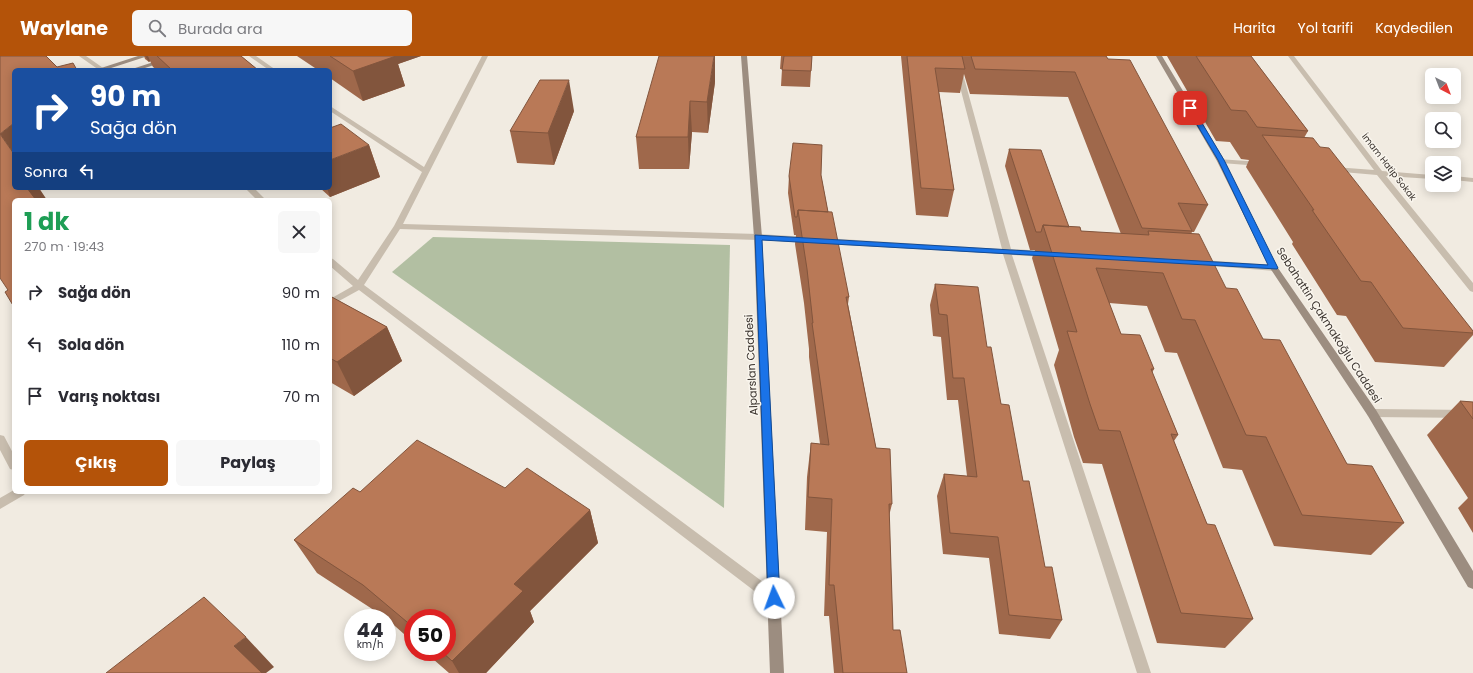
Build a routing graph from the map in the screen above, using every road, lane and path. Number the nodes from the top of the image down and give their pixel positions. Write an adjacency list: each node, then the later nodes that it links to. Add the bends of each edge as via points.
1 (82, 56): 10 (street)
2 (146, 56): 11 (main road)
3 (178, 56): 12 (main road)
4 (252, 56): 13 (street)
5 (485, 56): 18 (street)
6 (744, 56): 26 (main road, Alparslan Caddesi)
7 (955, 56): 27 (street)
8 (1158, 56): 15 (main road, Sebahattin Çakmakoğlu Caddesi)
9 (1291, 56): 19 (street, İmam Hatip Sokak)
10 (97, 68)
11 (107, 68)
12 (139, 68)
13 (270, 68)
14 (332, 109): 18 (street)
15 (1221, 160): 16 (street); 31 (main road, Sebahattin Çakmakoğlu Caddesi)
16 (1269, 164)
17 (1325, 169): 19 (street)
18 (426, 172): 25 (street)
19 (1380, 173): 20 (street); 33 (street, İmam Hatip Sokak)
20 (1425, 176)
21 (1461, 179): 22 (street)
22 (1473, 180)
23 (251, 190): 24 (street)
24 (260, 198)
25 (398, 226): 26 (street); 32 (street)
26 (758, 237): 27 (street); 42 (main road, Alparslan Caddesi)
27 (1006, 252): 28 (street); 44 (street)
28 (1054, 255)
29 (332, 262): 32 (street)
30 (1195, 263): 31 (street)
31 (1274, 268): 35 (main road, Sebahattin Çakmakoğlu Caddesi)
32 (359, 286): 34 (street); 42 (street)
33 (1473, 289)
34 (332, 303)
35 (1372, 413): 36 (street); 41 (main road, Sebahattin Çakmakoğlu Caddesi)
36 (1473, 414)
37 (0, 439): 38 (street)
38 (12, 462)
39 (17, 494): 40 (street)
40 (0, 504)
41 (1473, 583)
42 (774, 598): 43 (main road, Alparslan Caddesi)
43 (777, 673)
44 (1144, 673)

